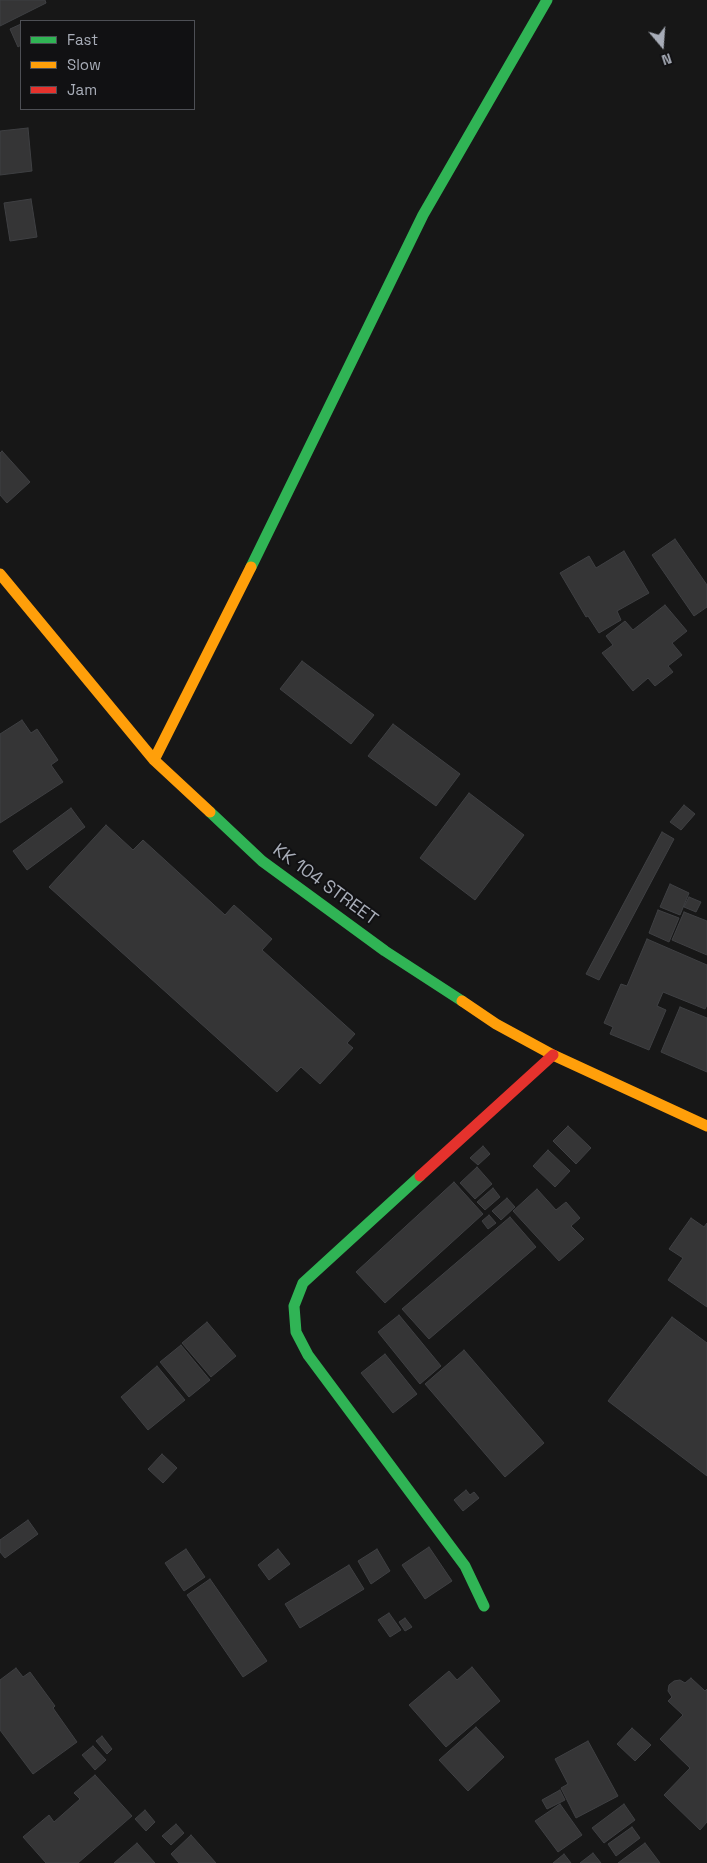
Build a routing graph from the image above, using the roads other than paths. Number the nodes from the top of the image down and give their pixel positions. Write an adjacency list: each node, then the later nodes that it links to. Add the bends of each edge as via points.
1 (547, 0): 3 (street, via 423,215 258,555)
2 (0, 574): 3 (street, KK 104 STREET)
3 (154, 760): 4 (street, KK 104 STREET, via 262,861 385,951 496,1024)
4 (553, 1055): 5 (street, KK 104 STREET); 6 (street, via 303,1283 294,1306 296,1332 308,1355 465,1566)
5 (707, 1126)
6 (484, 1606)

